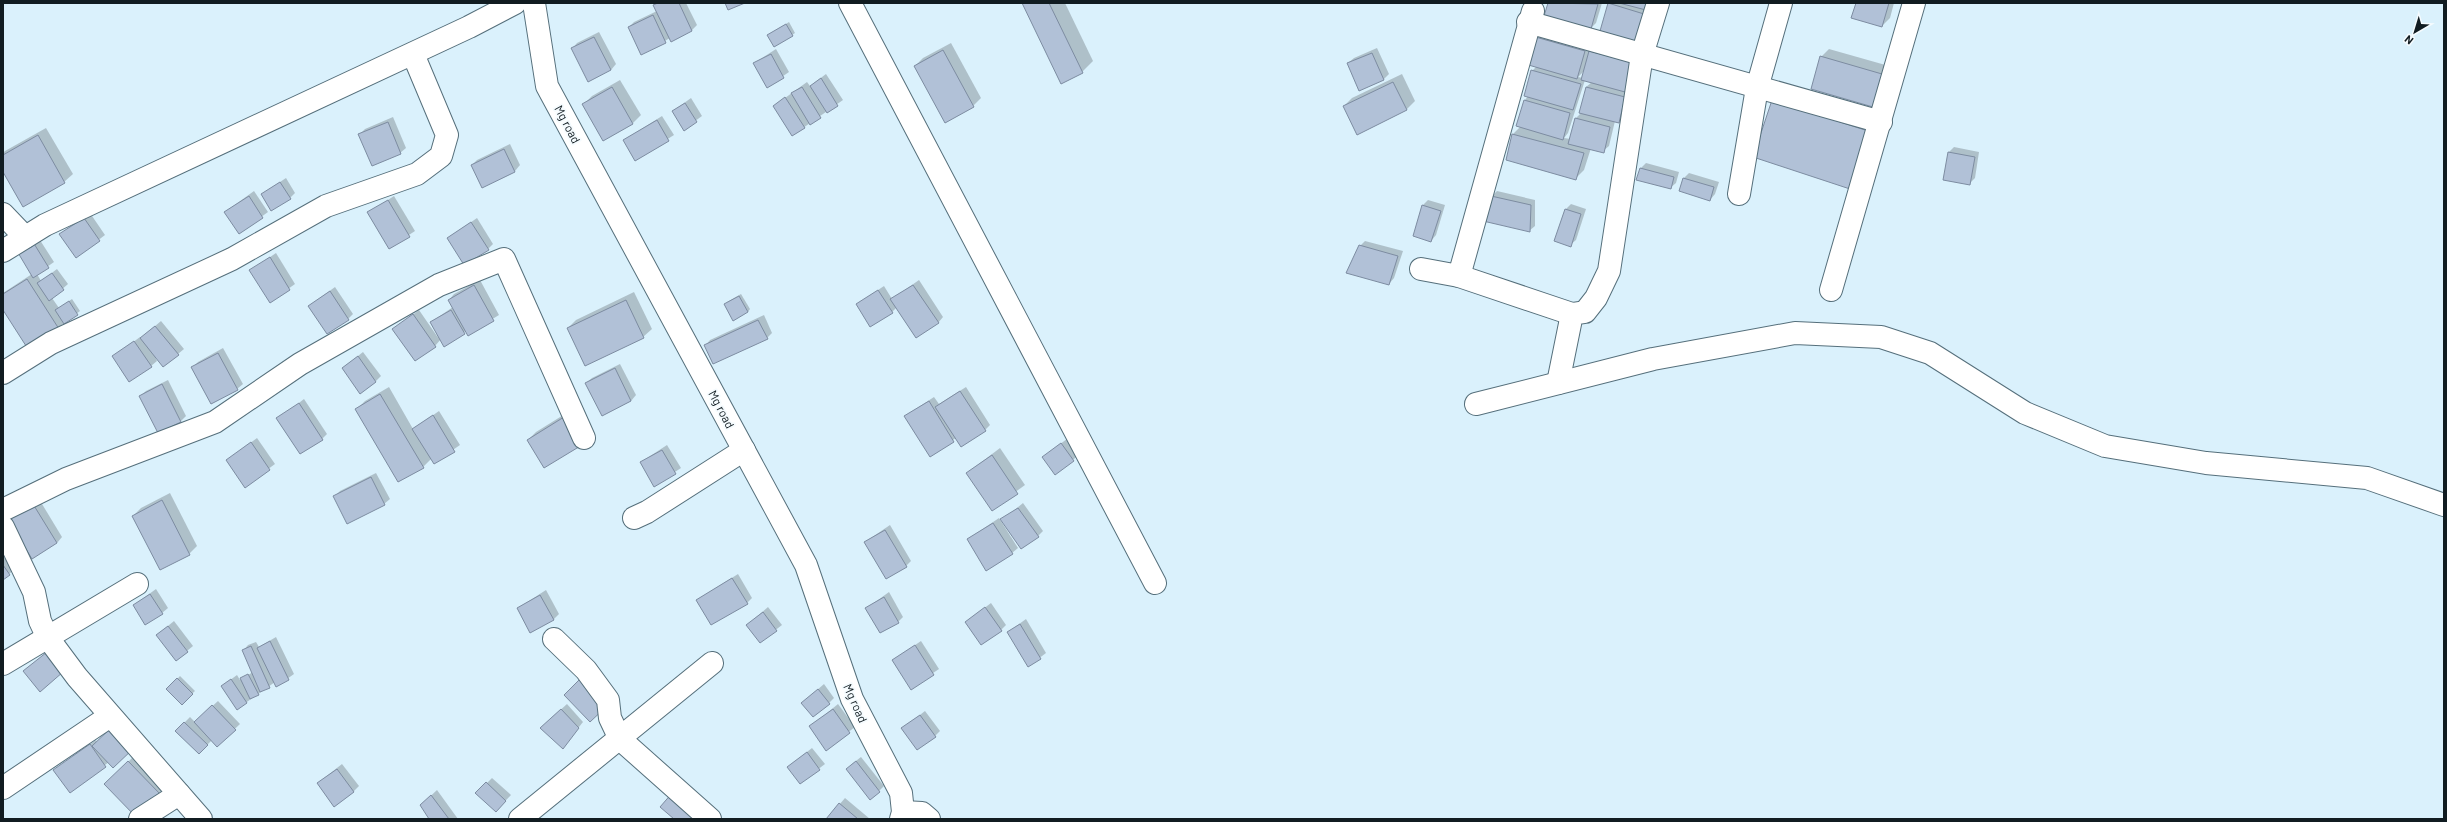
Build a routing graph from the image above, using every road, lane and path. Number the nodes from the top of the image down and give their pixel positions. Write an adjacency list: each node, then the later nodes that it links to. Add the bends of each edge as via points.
1 (515, 3): 7 (street)
2 (534, 3): 23 (street, Mg road, via 547,86)
3 (850, 3): 28 (street)
4 (1658, 3): 8 (street)
5 (1781, 3): 9 (street)
6 (1914, 3): 10 (street)
7 (413, 54): 13 (street, via 45,225); 19 (street, via 447,134 440,156 423,170 326,206 232,259 51,343)
8 (1642, 55): 9 (street); 16 (street, via 1530,16); 18 (street, via 1609,271 1596,298 1584,312)
9 (1757, 88): 10 (street); 11 (street)
10 (1881, 122): 17 (street)
11 (1739, 194)
12 (3, 214): 13 (street)
13 (25, 237): 14 (street)
14 (3, 251)
15 (1421, 269): 16 (street)
16 (1458, 276): 18 (street)
17 (1831, 290)
18 (1572, 314): 20 (street)
19 (3, 373)
20 (1558, 383): 21 (street); 24 (street, via 1653,359 1795,333 1881,337 1930,353 2025,413 2105,446 2206,463 2367,478)
21 (1476, 404)
22 (584, 438): 25 (street, via 504,259 439,285 300,364 215,422 66,479)
23 (744, 450): 26 (street); 38 (street, Mg road, via 806,565 852,699 901,793)
24 (2444, 505)
25 (3, 510)
26 (634, 518)
27 (3, 527): 30 (street, via 34,592 40,621)
28 (1155, 583)
29 (137, 584): 30 (street)
30 (48, 638): 33 (street); 34 (street)
31 (554, 639): 35 (street, via 586,670 608,700 610,718)
32 (712, 663): 35 (street)
33 (3, 664)
34 (110, 716): 36 (street); 37 (street)
35 (620, 739): 41 (street); 42 (street)
36 (3, 788)
37 (179, 794): 39 (street); 40 (street)
38 (902, 816): 43 (street, via 922,813)
39 (140, 819)
40 (201, 819)
41 (520, 819)
42 (710, 819)
43 (929, 819)

